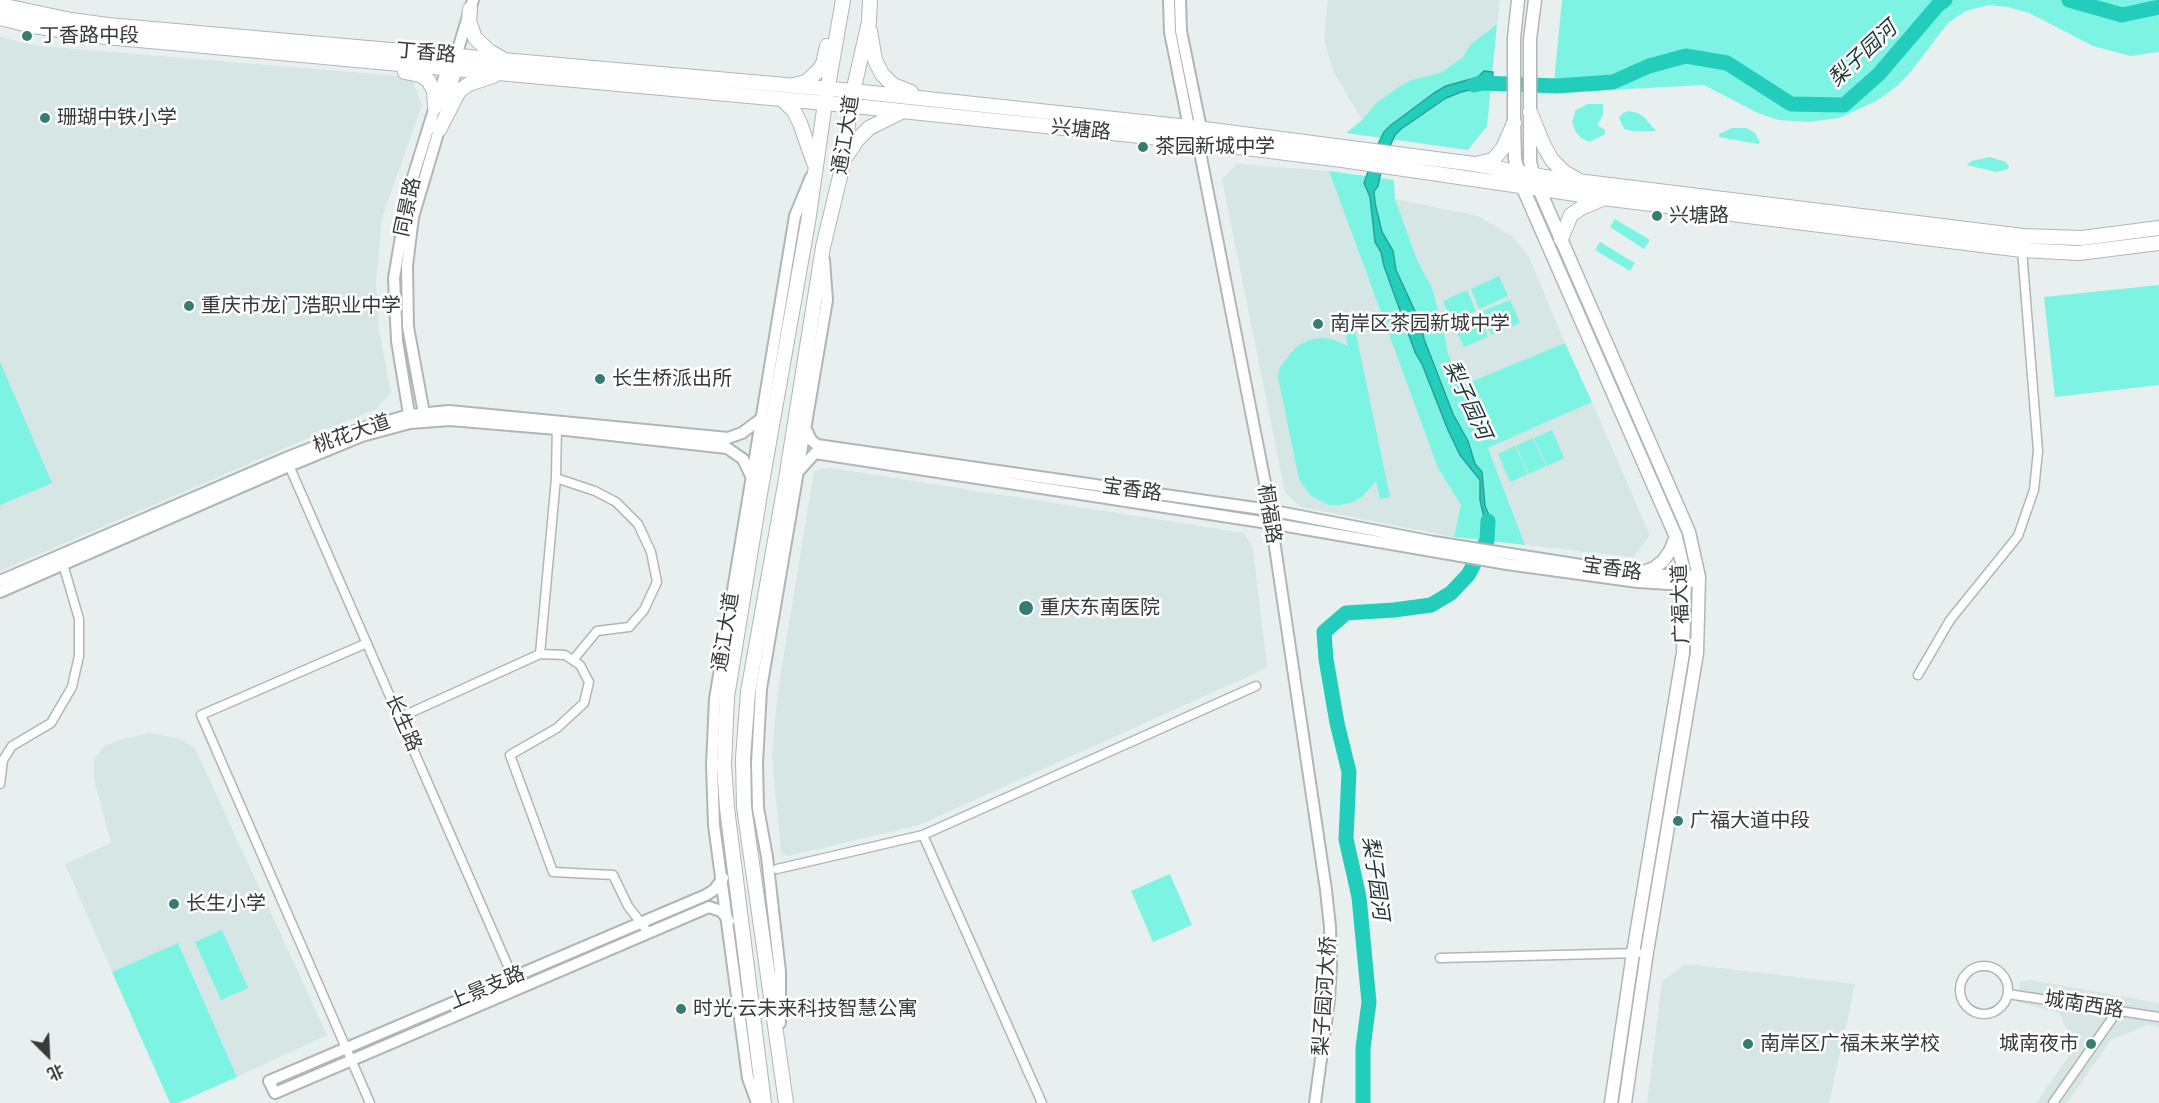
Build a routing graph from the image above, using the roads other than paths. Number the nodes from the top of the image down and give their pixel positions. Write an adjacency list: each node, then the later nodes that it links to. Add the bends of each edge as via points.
1 (842, 0): 15 (main road, via 823,64 806,82); 16 (main road, 通江大道)
2 (870, 0): 11 (main road, 通江大道)
3 (876, 0): 11 (street, 通江大道)
4 (1169, 0): 24 (street, 桐福路, via 1170,32)
5 (1180, 0): 24 (street, 桐福路)
6 (1518, 0): 22 (main road, 广福大道)
7 (1535, 0): 21 (main road, 广福大道, via 1530,39)
8 (472, 4): 13 (street, 同景路); 14 (main road, via 469,21 475,38)
9 (0, 5): 13 (main road, 丁香路, via 108,25)
10 (0, 18): 12 (main road, 丁香路, via 106,37)
11 (869, 22): 17 (main road, 通江大道); 18 (main road, via 875,60 887,81)
12 (369, 61): 13 (main road, 丁香路); 19 (main road, via 424,77 434,91)
13 (454, 64): 14 (main road, 丁香路); 19 (street, 同景路); 23 (street)
14 (504, 67): 15 (main road, 丁香路); 23 (main road, via 463,88)
15 (784, 93): 16 (main road, 丁香路); 28 (main road, via 800,123)
16 (826, 96): 17 (main road, 兴塘路); 28 (main road, 通江大道)
17 (851, 98): 18 (main road, 兴塘路); 20 (main road, 兴塘路); 26 (main road, 通江大道)
18 (932, 100): 24 (main road, 兴塘路)
19 (435, 107): 42 (street, 同景路, via 409,190 394,278 397,341)
20 (904, 111): 24 (main road, 兴塘路); 26 (main road, via 869,128)
21 (1530, 112): 30 (main road, 广福大道); 31 (main road, via 1552,160)
22 (1514, 123): 27 (main road, via 1493,160); 29 (main road, 广福大道)
23 (439, 130): 40 (street, via 413,217 406,266 408,327)
24 (1196, 132): 25 (main road, 兴塘路); 51 (street, 桐福路)
25 (1343, 153): 27 (main road, 兴塘路, via 1408,155); 32 (main road, 兴塘路, via 1402,169)
26 (844, 160): 38 (main road, 通江大道)
27 (1474, 164): 29 (main road, 兴塘路)
28 (815, 166): 41 (street, 通江大道, via 795,216); 82 (main road, 通江大道, via 727,697 727,808)
29 (1517, 171): 30 (main road, 兴塘路); 32 (main road, 广福大道)
30 (1533, 175): 31 (main road, 兴塘路); 33 (main road, 广福大道)
31 (1580, 181): 35 (main road, 兴塘路, via 2023,236 2082,238)
32 (1522, 186): 33 (main road, 兴塘路); 53 (main road, 广福大道)
33 (1538, 190): 34 (main road, 兴塘路); 36 (main road, 广福大道)
34 (1603, 198): 36 (main road, via 1571,215); 39 (main road, 兴塘路)
35 (2159, 228)
36 (1561, 239): 58 (main road, 广福大道, via 1689,532)
37 (2159, 243): 39 (main road, 兴塘路, via 2079,253)
38 (824, 247): 44 (street, 通江大道, via 827,300); 88 (main road, 通江大道, via 748,692 743,758 744,807)
39 (2022, 250): 65 (street, via 2038,451 2034,490 2018,536 1950,620)
40 (425, 418): 42 (street, 桃花大道); 43 (street, 桃花大道)
41 (762, 418): 45 (street); 49 (street, 通江大道)
42 (410, 419): 47 (street, 桃花大道)
43 (557, 424): 45 (street, 桃花大道); 50 (street)
44 (805, 427): 46 (street); 48 (street, 通江大道)
45 (728, 443): 49 (street, via 743,459)
46 (816, 449): 48 (street); 51 (street, 宝香路); 52 (street, 宝香路)
47 (287, 462): 56 (street, 桃花大道); 60 (street, 桃花大道); 62 (street, 长生路)
48 (797, 473): 70 (street, 通江大道, via 761,689 758,808)
49 (751, 476): 72 (street, 通江大道, via 715,699 714,825)
50 (556, 478): 63 (street); 64 (street, via 616,502 638,524 651,552 657,582 644,610 628,627 597,631)
51 (1269, 510): 52 (street, 桐福路); 54 (street, 宝香路)
52 (1271, 524): 54 (street, 宝香路); 73 (street, 桐福路)
53 (1676, 537): 57 (main road, via 1663,561); 59 (main road, 广福大道)
54 (1433, 547): 55 (street, 宝香路)
55 (1507, 558): 57 (street, 宝香路); 59 (street, 宝香路, via 1638,582)
56 (63, 564): 61 (street, 桃花大道); 68 (street, via 79,619 79,656 72,687 51,723 12,746 3,759)
57 (1638, 574): 59 (street, 宝香路)
58 (1699, 577): 59 (street, 宝香路); 79 (main road, 广福大道, via 1697,653)
59 (1685, 580): 80 (main road, 广福大道, via 1683,653)
60 (0, 581)
61 (0, 592)
62 (367, 643): 67 (street, 长生路); 89 (street, via 201,715)
63 (540, 654): 64 (street, via 565,655); 67 (street)
64 (573, 660): 76 (street, via 580,664 589,682 584,703 557,728 510,755 553,872 613,875 628,906)
65 (1918, 675)
66 (1256, 686): 69 (street)
67 (400, 717): 83 (street, 长生路)
68 (0, 784)
69 (923, 835): 71 (street); 95 (street)
70 (767, 857): 71 (street); 74 (street, 通江大道)
71 (777, 869): 74 (street)
72 (723, 878): 75 (street, 通江大道); 76 (street, 上景支路, via 706,895)
73 (1326, 890): 96 (street, 梨子园河大桥, via 1331,964)
74 (770, 891): 88 (street, 通江大道, via 780,972)
75 (729, 921): 77 (street, 上景支路, via 721,911 709,907); 78 (street, 通江大道)
76 (642, 922): 77 (street); 83 (street, 上景支路)
77 (648, 932): 84 (street, 上景支路)
78 (731, 937): 82 (main road); 92 (street, 通江大道, via 748,1078)
79 (1647, 952): 80 (street); 98 (main road, 广福大道)
80 (1633, 953): 81 (street); 97 (main road, 广福大道)
81 (1440, 958)
82 (746, 968): 93 (main road, 通江大道)
83 (513, 978): 84 (street, 长生路); 89 (street, 上景支路)
84 (518, 989): 90 (street, 上景支路)
85 (2008, 994): 85 (street, via 2001,1007 1978,1013 1965,1005 1960,982 1970,969 1986,965 2006,978); 86 (street, 城南西路)
86 (2118, 1010): 87 (street, 城南西路); 99 (street)
87 (2159, 1017)
88 (779, 1047): 94 (main road, 通江大道)
89 (346, 1048): 90 (street); 90 (street, 上景支路, via 269,1081 275,1093)
90 (352, 1061): 91 (street)
91 (370, 1103)
92 (757, 1103)
93 (764, 1103)
94 (786, 1103)
95 (1042, 1103)
96 (1315, 1103)
97 (1611, 1103)
98 (1625, 1103)
99 (2053, 1103)

